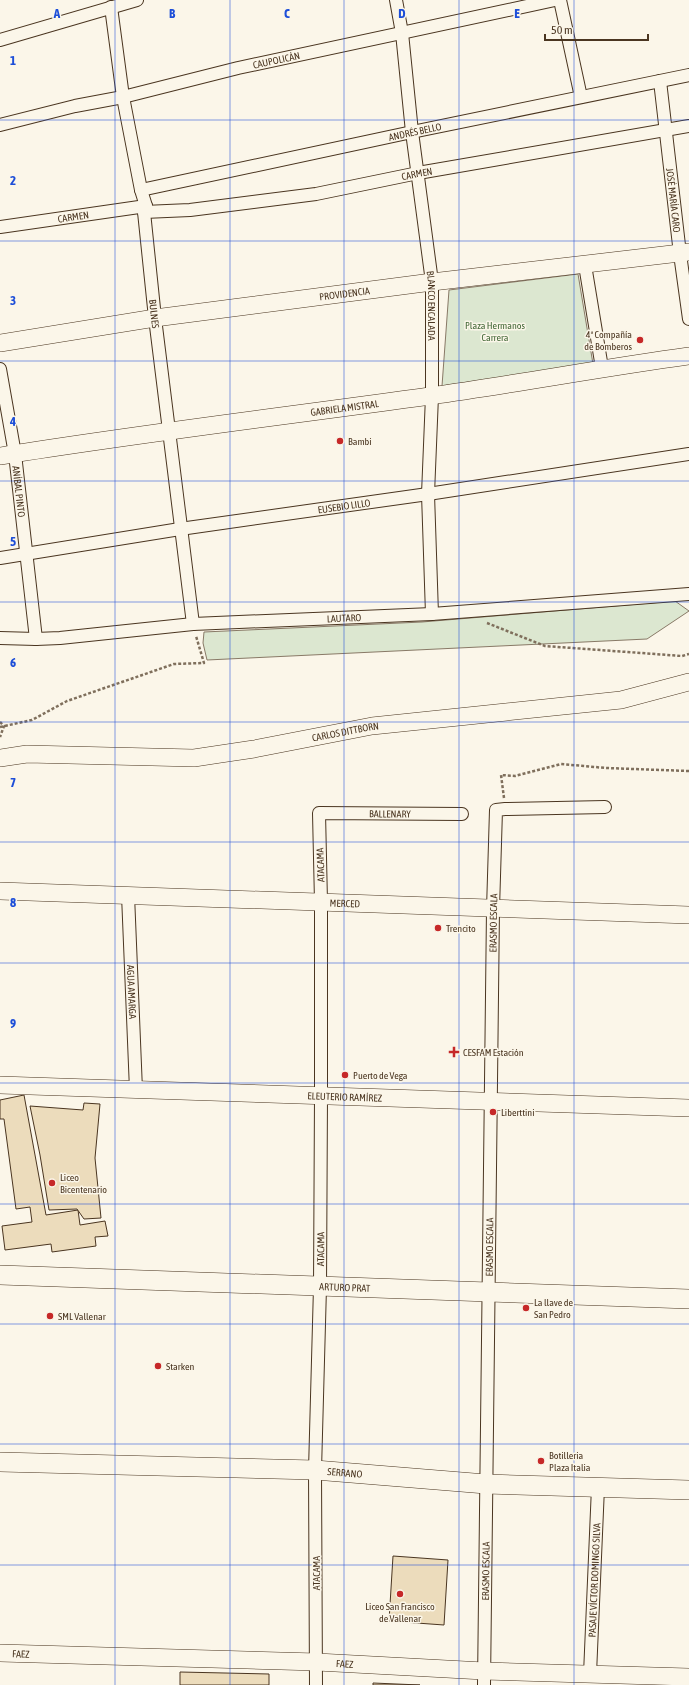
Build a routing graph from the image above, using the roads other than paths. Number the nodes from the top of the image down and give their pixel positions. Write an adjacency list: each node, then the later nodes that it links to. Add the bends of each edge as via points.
1 (137, 0): 5 (street)
2 (396, 0): 6 (street, BLANCO ENCALADA)
3 (555, 0): 6 (street, CAUPOLICÁN)
4 (560, 0): 11 (street)
5 (111, 7): 7 (street); 10 (street, BULNES)
6 (402, 33): 10 (street, CAUPOLICÁN, via 238,68); 15 (street, BLANCO ENCALADA)
7 (0, 40)
8 (689, 75): 9 (street, ANDRÉS BELLO)
9 (660, 81): 11 (street, ANDRÉS BELLO); 14 (street, JOSÉ MARÍA CARO)
10 (123, 97): 12 (street, CAUPOLICÁN); 17 (street, BULNES)
11 (581, 97): 15 (street, ANDRÉS BELLO)
12 (0, 125)
13 (689, 126): 14 (street, CARMEN)
14 (666, 130): 16 (street, CARMEN); 20 (street, JOSÉ MARÍA CARO)
15 (412, 132): 16 (street, BLANCO ENCALADA); 17 (street, ANDRÉS BELLO)
16 (418, 173): 18 (street, CARMEN, via 316,194 190,210); 22 (street, BLANCO ENCALADA)
17 (141, 190): 18 (street, BULNES)
18 (145, 209): 19 (street, CARMEN); 23 (street, BULNES)
19 (0, 227)
20 (684, 253): 21 (main road, PROVIDENCIA); 24 (street, JOSÉ MARÍA CARO)
21 (585, 265): 22 (main road, PROVIDENCIA); 27 (street)
22 (432, 282): 23 (main road, PROVIDENCIA); 29 (street, BLANCO ENCALADA)
23 (155, 318): 25 (main road, PROVIDENCIA); 30 (street, BULNES)
24 (689, 319)
25 (0, 343)
26 (689, 356): 27 (main road, GABRIELA MISTRAL)
27 (602, 368): 29 (main road, GABRIELA MISTRAL)
28 (0, 369): 32 (street, ANÍBAL PINTO)
29 (432, 396): 30 (main road, GABRIELA MISTRAL); 33 (street, BLANCO ENCALADA)
30 (170, 431): 32 (main road, GABRIELA MISTRAL); 34 (street, BULNES)
31 (689, 454): 33 (street, EUSEBIO LILLO)
32 (7, 455): 35 (street, ANÍBAL PINTO)
33 (428, 494): 34 (street, EUSEBIO LILLO); 38 (street, BLANCO ENCALADA)
34 (180, 529): 35 (street, EUSEBIO LILLO); 39 (street, BULNES)
35 (27, 554): 36 (street, EUSEBIO LILLO); 41 (street, ANÍBAL PINTO)
36 (0, 558)
37 (689, 594): 38 (street, LAUTARO)
38 (432, 614): 39 (street, LAUTARO)
39 (193, 624): 41 (street, LAUTARO)
40 (0, 638): 41 (street, LAUTARO)
41 (36, 640)
42 (689, 682): 43 (main road, CARLOS DITTBORN, via 621,700 372,726 194,758 27,754)
43 (0, 758)
44 (605, 807): 50 (street, ERASMO ESCALA, via 500,809)
45 (319, 813): 46 (street, BALLENARY); 49 (street, ATACAMA)
46 (462, 814)
47 (0, 891): 48 (main road, MERCED)
48 (128, 895): 49 (main road, MERCED); 53 (street, AGUA AMARGA)
49 (321, 902): 50 (main road, MERCED); 54 (street, ATACAMA)
50 (493, 909): 51 (main road, MERCED); 55 (street, ERASMO ESCALA)
51 (689, 915)
52 (0, 1085): 53 (main road, ELEUTERIO RAMÍREZ)
53 (136, 1090): 54 (main road, ELEUTERIO RAMÍREZ)
54 (321, 1096): 55 (main road, ELEUTERIO RAMÍREZ); 58 (street, ATACAMA)
55 (491, 1102): 56 (main road, ELEUTERIO RAMÍREZ); 59 (street, ERASMO ESCALA)
56 (689, 1108)
57 (0, 1275): 58 (main road, ARTURO PRAT)
58 (320, 1286): 59 (main road, ARTURO PRAT); 62 (street, ATACAMA)
59 (488, 1293): 60 (main road, ARTURO PRAT); 63 (street, ERASMO ESCALA)
60 (689, 1299)
61 (0, 1462): 62 (main road, SERRANO)
62 (315, 1470): 63 (main road, SERRANO); 67 (street, ATACAMA)
63 (486, 1484): 64 (main road, SERRANO); 70 (street, ERASMO ESCALA)
64 (598, 1487): 65 (main road, SERRANO); 68 (street, PASAJE VÍCTOR DOMINGO SILVA)
65 (689, 1490)
66 (0, 1653): 67 (main road, FAEZ)
67 (316, 1662): 70 (main road, FAEZ); 71 (street, ATACAMA)
68 (590, 1674): 69 (main road, FAEZ); 70 (main road, FAEZ)
69 (689, 1677)
70 (484, 1678)
71 (316, 1685)

